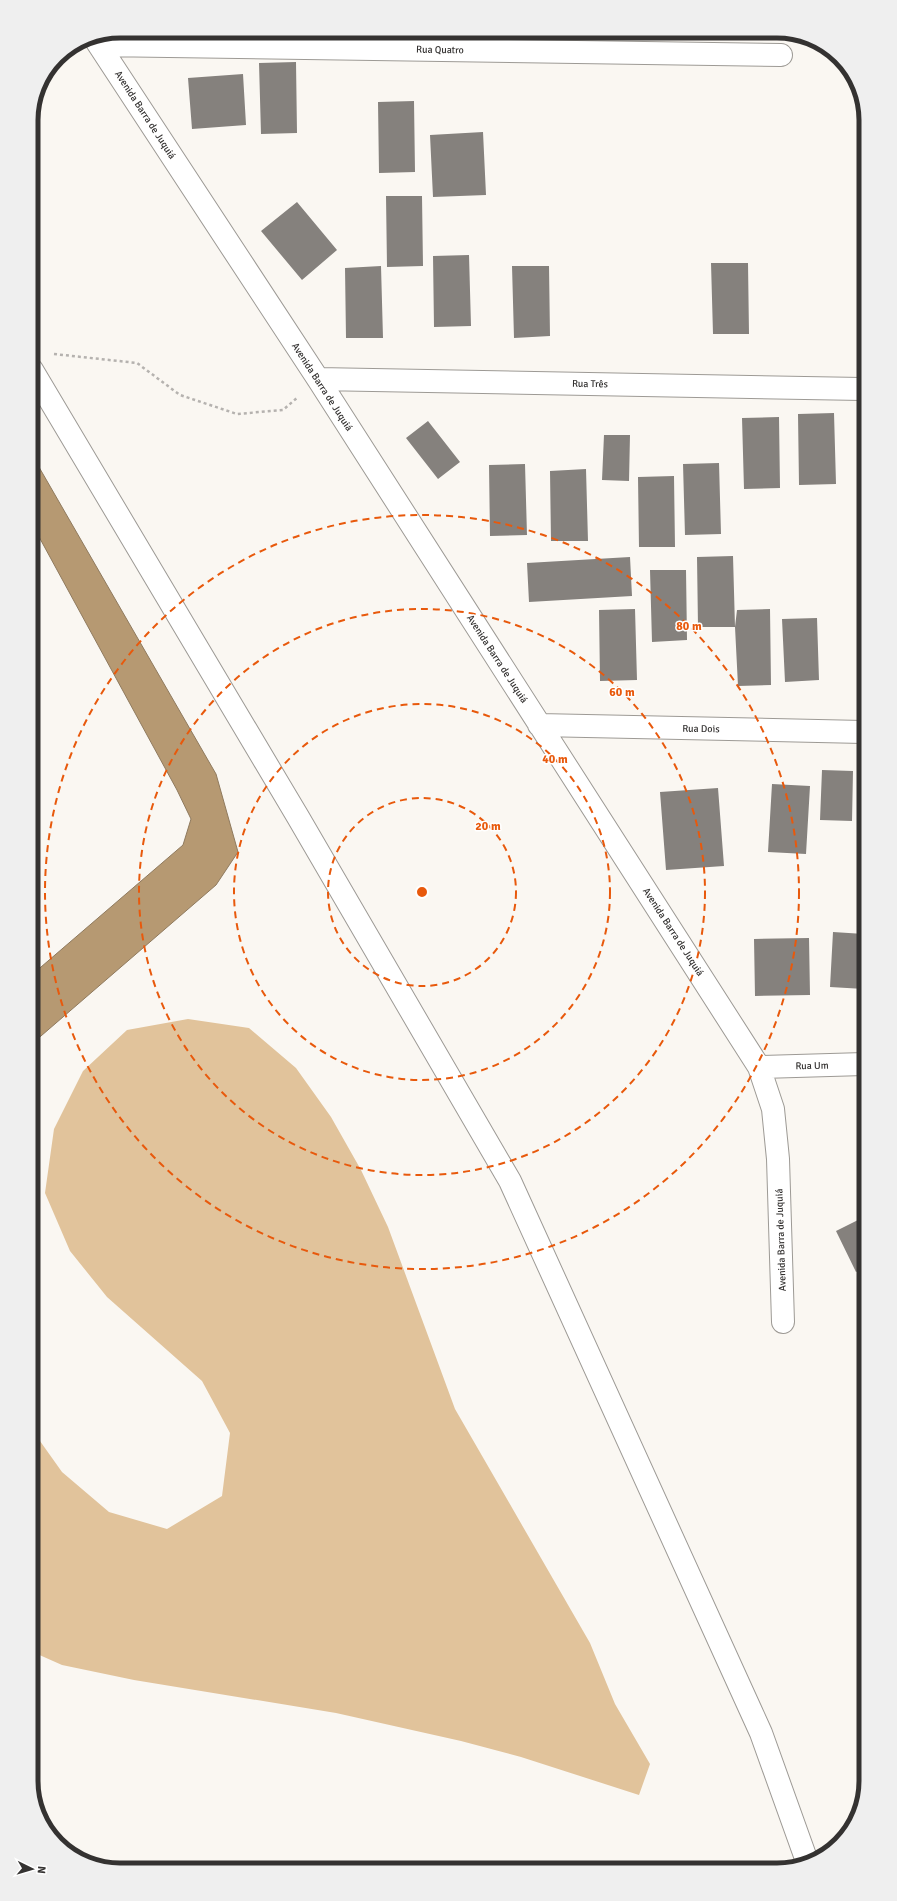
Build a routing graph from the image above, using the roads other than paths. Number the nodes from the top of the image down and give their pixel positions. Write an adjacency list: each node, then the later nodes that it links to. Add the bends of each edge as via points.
1 (103, 40): 3 (street, Rua Quatro)
2 (97, 41): 4 (street, Avenida Barra de Juquiá)
3 (781, 55)
4 (318, 379): 6 (street, Rua Três); 7 (street, Avenida Barra de Juquiá)
5 (38, 380): 12 (street, via 294,810 510,1181 761,1733)
6 (859, 389)
7 (539, 725): 8 (street, Rua Dois); 10 (street, Avenida Barra de Juquiá)
8 (859, 732)
9 (859, 1064): 10 (street, Rua Um)
10 (759, 1067): 11 (street, Avenida Barra de Juquiá, via 773,1109 778,1158)
11 (783, 1322)
12 (806, 1858)

